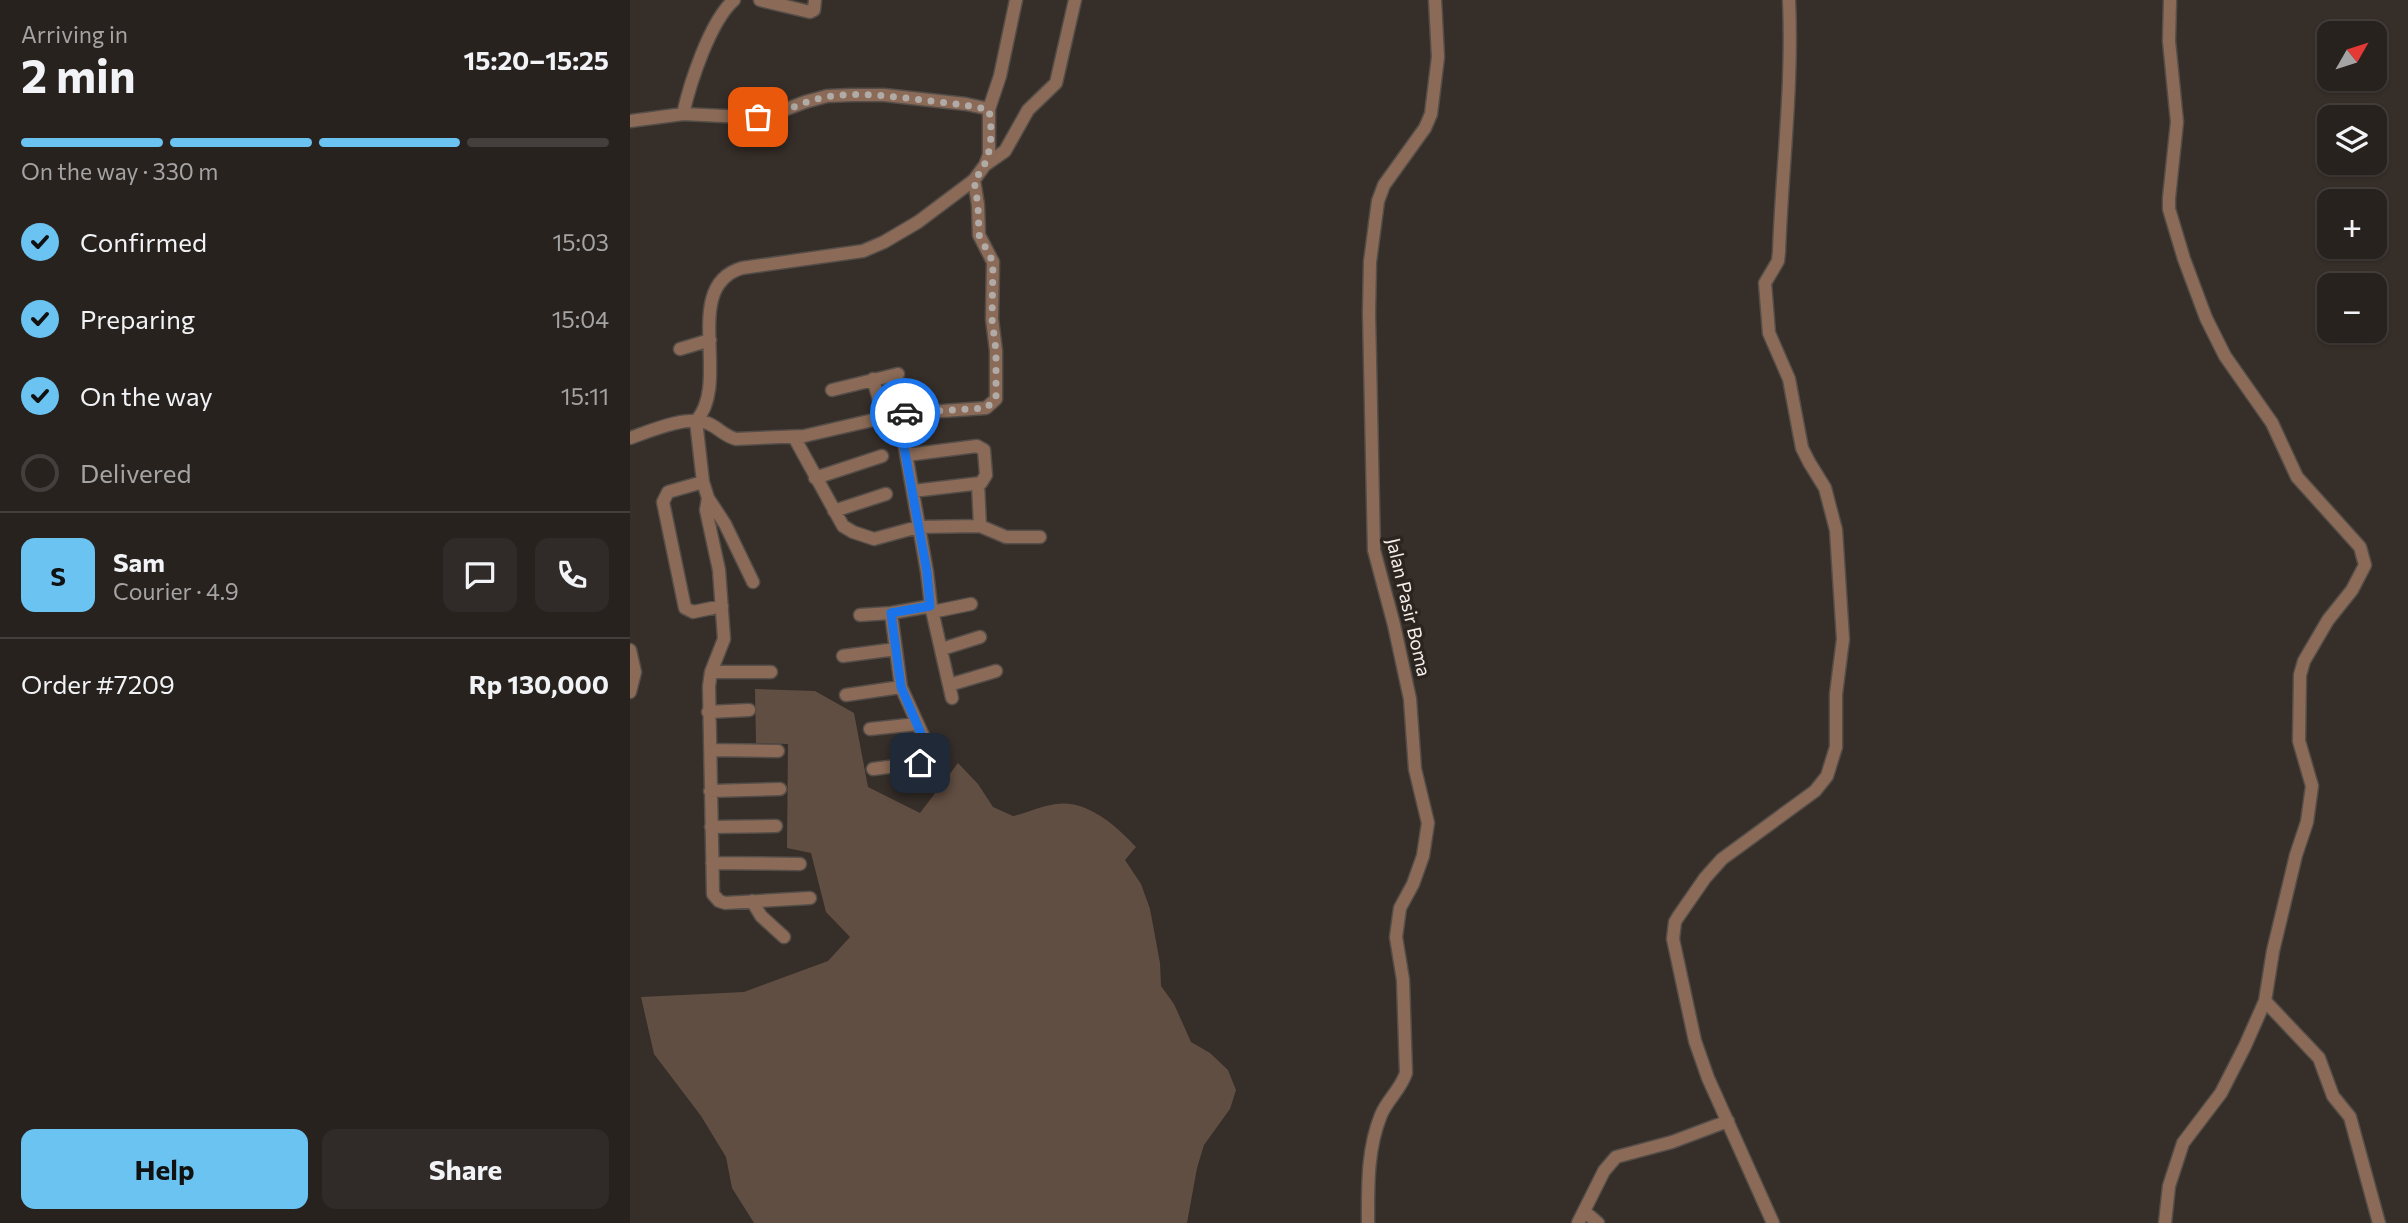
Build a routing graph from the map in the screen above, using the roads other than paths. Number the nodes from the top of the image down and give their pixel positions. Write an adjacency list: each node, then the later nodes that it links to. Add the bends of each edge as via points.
1 (734, 0): 10 (street, via 723,12 691,78)
2 (760, 0): 3 (street, via 810,12)
3 (815, 0)
4 (1016, 0): 9 (street)
5 (1074, 0): 12 (street, via 1056,83 1028,110 1005,151)
6 (1435, 0): 74 (street, Jalan Pasir Boma, via 1438,57 1431,114 1384,185 1370,262 1374,550 1410,699 1415,769 1428,823 1423,856 1400,908 1396,937 1403,980 1406,1073 1382,1112 1372,1145)
7 (1790, 0): 72 (street, via 1790,94 1779,252 1765,280 1769,333 1791,386 1802,448 1825,488 1834,519 1843,639 1836,747 1828,776 1800,804 1722,859 1675,922 1674,950 1695,1041)
8 (2170, 0): 71 (street, via 2177,122 2169,209 2184,259 2229,363 2272,423 2297,477 2356,541 2365,559 2359,579 2304,660 2300,741 2312,786)
9 (989, 110): 10 (street, via 894,96 852,95 827,96 771,115); 12 (street)
10 (683, 114): 11 (street)
11 (630, 121)
12 (985, 165): 13 (street)
13 (974, 180): 14 (street, via 918,222 863,251 730,271 711,303); 19 (street, via 979,235 993,262 996,399 986,408)
14 (710, 340): 15 (street); 21 (street, via 709,396 705,412)
15 (680, 349)
16 (898, 374): 17 (street)
17 (873, 379): 18 (street); 20 (street)
18 (832, 390)
19 (898, 414): 20 (street); 24 (street)
20 (884, 416): 22 (street)
21 (696, 421): 22 (street, via 736,439); 23 (street); 27 (street)
22 (794, 437): 26 (street)
23 (630, 438)
24 (907, 454): 28 (street, via 980,447 986,475); 29 (street)
25 (882, 456): 26 (street)
26 (815, 478): 32 (street)
27 (703, 482): 31 (street); 40 (street, via 668,492 663,502 685,608 693,612)
28 (978, 484): 29 (street); 33 (street)
29 (913, 491): 34 (street)
30 (886, 495): 32 (street)
31 (708, 498): 36 (street); 37 (street, via 706,510)
32 (834, 512): 34 (street, via 847,530 874,540)
33 (980, 526): 34 (street); 35 (street, via 1006,537)
34 (918, 527): 41 (street)
35 (1040, 537)
36 (744, 562): 37 (street); 38 (street)
37 (719, 570): 40 (street)
38 (753, 582)
39 (971, 604): 41 (street)
40 (722, 606): 50 (street, via 724,639)
41 (931, 609): 42 (street); 46 (street)
42 (891, 613): 43 (street); 45 (street)
43 (860, 615)
44 (980, 636): 46 (street)
45 (896, 649): 48 (street); 52 (street)
46 (942, 649): 49 (street, via 951,691)
47 (630, 650): 53 (street, via 635,673)
48 (843, 656)
49 (996, 671)
50 (711, 672): 51 (street); 56 (street)
51 (771, 672)
52 (901, 687): 54 (street); 57 (street)
53 (630, 692)
54 (846, 695)
55 (749, 710): 56 (street)
56 (708, 712): 59 (street)
57 (917, 724): 58 (street); 61 (street, via 931,753 929,761)
58 (870, 729)
59 (711, 750): 60 (street); 63 (street)
60 (778, 751)
61 (873, 769)
62 (780, 789): 63 (street)
63 (710, 791): 65 (street)
64 (776, 826): 65 (street)
65 (711, 827): 66 (street)
66 (712, 863): 67 (street); 69 (street, via 715,898)
67 (800, 864)
68 (810, 898): 69 (street)
69 (752, 901): 70 (street)
70 (784, 937)
71 (2265, 1001): 77 (street, via 2221,1093 2183,1143 2169,1186); 78 (street, via 2319,1059 2333,1096 2350,1117)
72 (1728, 1122): 73 (street, via 1616,1157); 76 (street)
73 (1581, 1217): 75 (street)
74 (1368, 1223)
75 (1598, 1223)
76 (1773, 1223)
77 (2165, 1223)
78 (2379, 1223)

